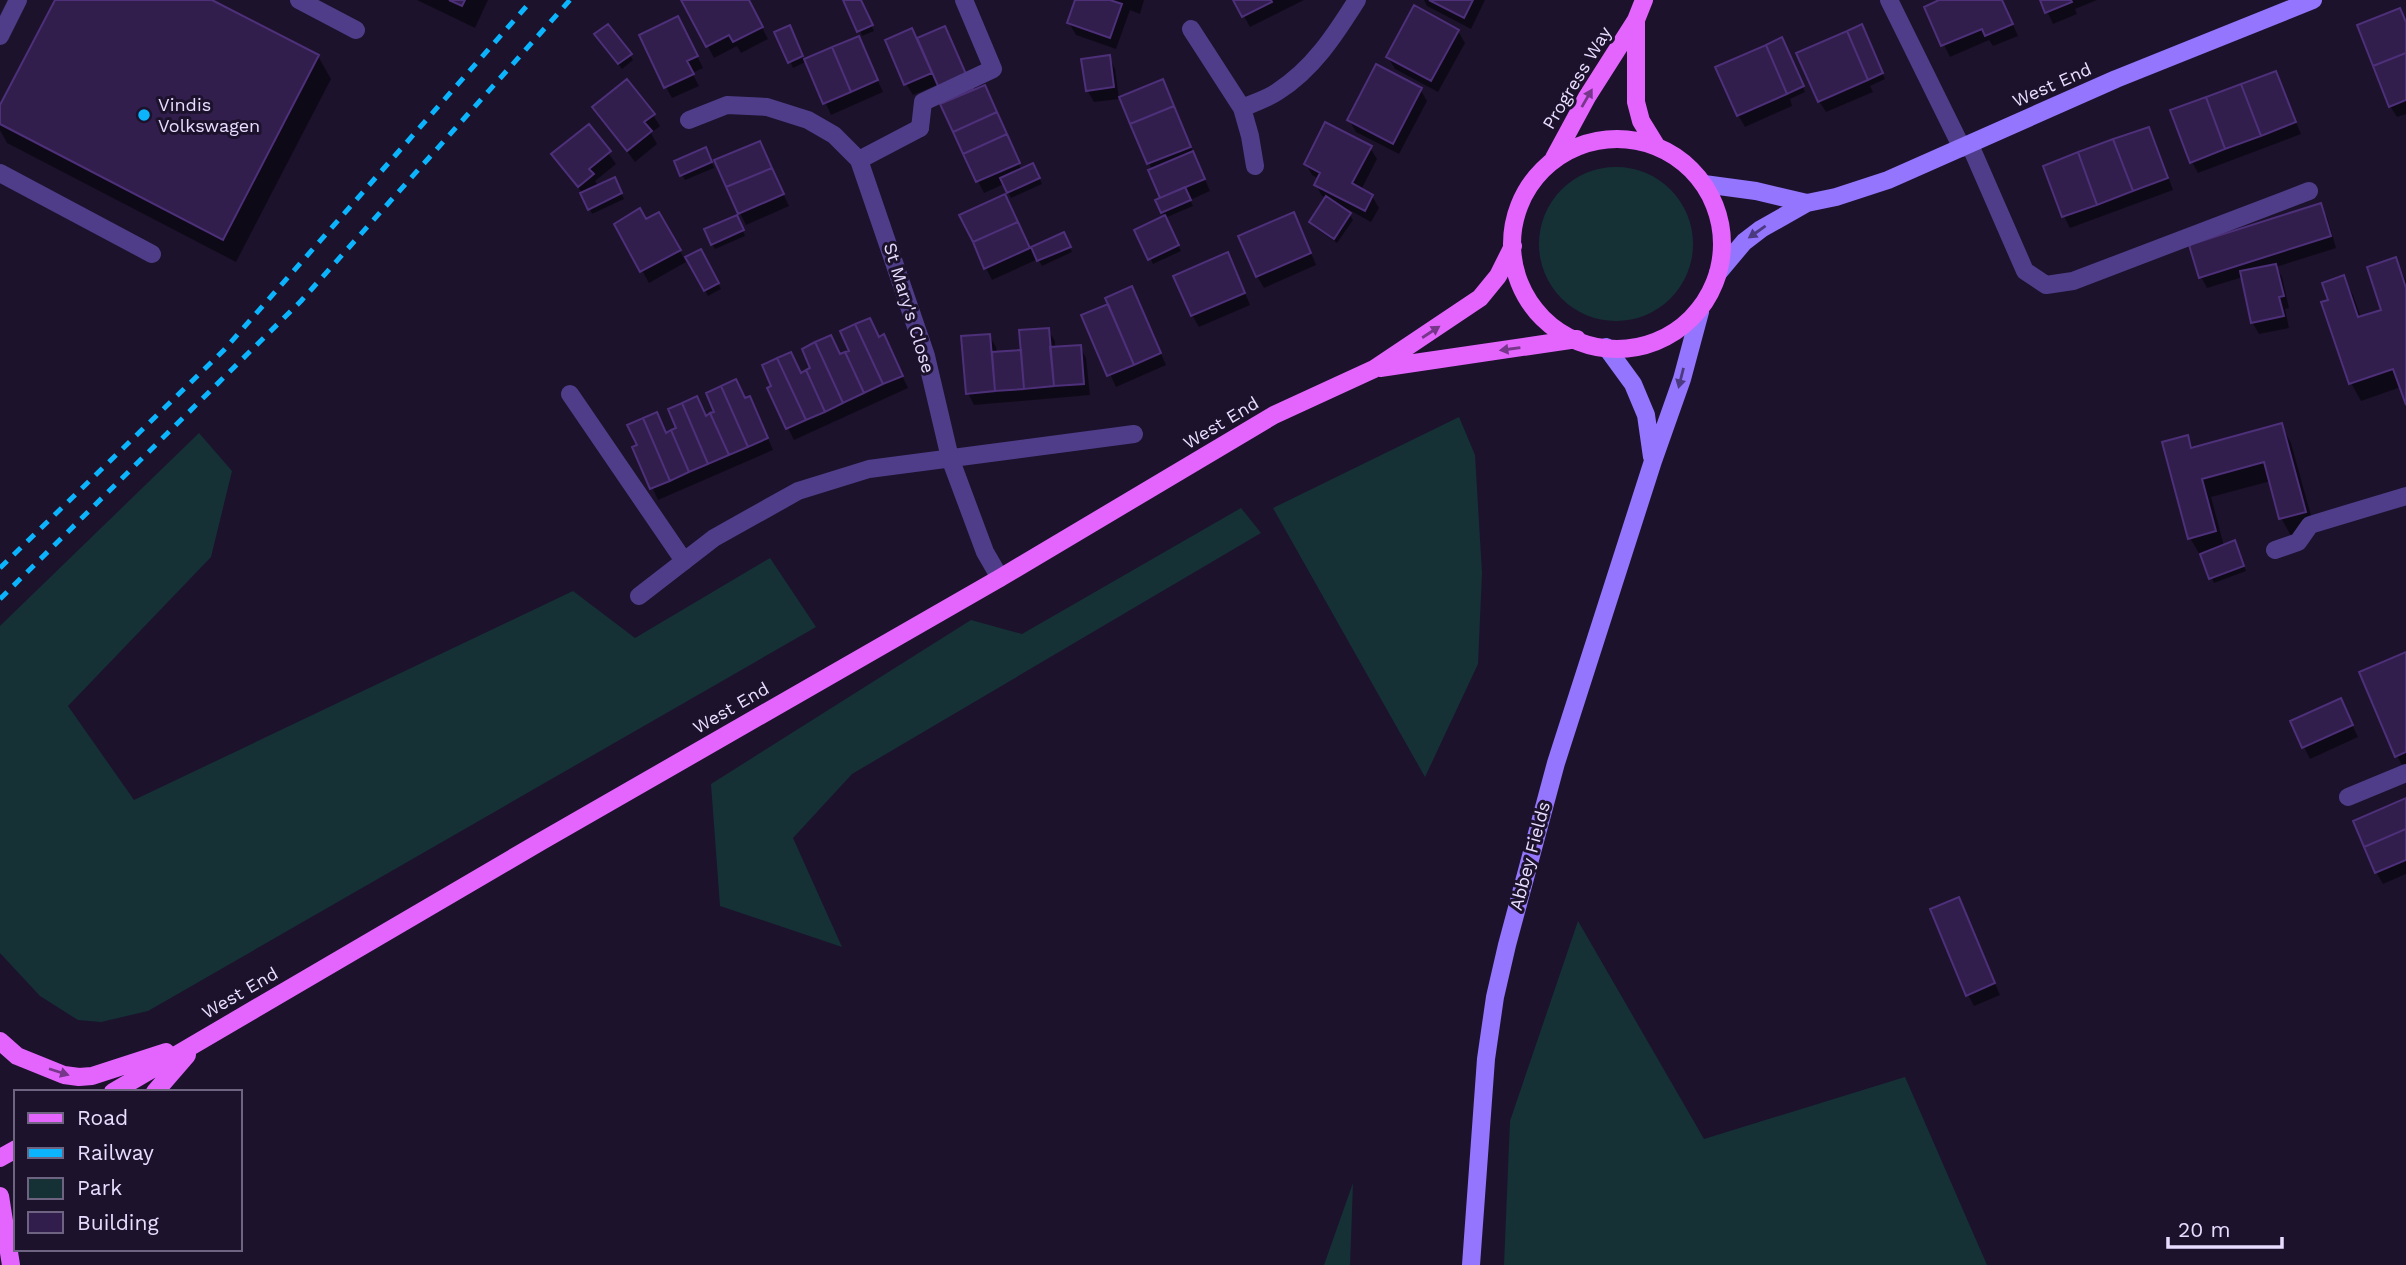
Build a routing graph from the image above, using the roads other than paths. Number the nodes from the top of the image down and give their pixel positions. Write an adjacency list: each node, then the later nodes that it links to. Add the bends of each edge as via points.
1 (18, 0): 11 (street)
2 (299, 0): 10 (street)
3 (964, 0): 17 (street, via 993,69 923,102 920,128)
4 (1357, 0): 12 (street, via 1304,73 1275,94)
5 (1644, 0): 8 (main road, Progress Way)
6 (1889, 0): 14 (street)
7 (2313, 0): 14 (street, West End, via 2116,79)
8 (1636, 20): 15 (main road, Progress Way, via 1636,102); 16 (main road, Progress Way, one-way to 8)
9 (1191, 29): 12 (street)
10 (356, 30)
11 (0, 36)
12 (1242, 108): 18 (street)
13 (689, 120): 17 (street, St Mary's Close, via 727,105 767,107 808,120 834,135)
14 (1966, 146): 21 (street, via 2025,271 2046,285 2073,281); 22 (street, West End, via 1888,180)
15 (1657, 148): 16 (main road, via 1615,140 1595,142); 20 (main road, via 1689,168)
16 (1554, 158): 23 (main road, via 1528,187)
17 (859, 160): 32 (street, St Mary's Close, via 926,356)
18 (1255, 166)
19 (0, 173): 24 (street)
20 (1704, 184): 22 (street, West End); 25 (main road, via 1720,227)
21 (2309, 191)
22 (1807, 203): 25 (street, West End, one-way to 25, via 1744,242)
23 (1513, 246): 27 (main road, via 1515,269 1531,305 1542,319); 29 (main road, West End, one-way to 23, via 1480,298)
24 (152, 254)
25 (1718, 273): 26 (main road)
26 (1700, 312): 28 (main road, via 1660,341); 33 (street, Abbey Fields, one-way to 33)
27 (1577, 339): 28 (main road); 29 (main road, West End, one-way to 29)
28 (1606, 347): 33 (street, Abbey Fields, via 1633,384 1646,415)
29 (1374, 369): 37 (main road, West End, via 1274,415)
30 (570, 394): 36 (street)
31 (1134, 434): 32 (street)
32 (950, 458): 36 (street, via 869,469 798,491 714,538); 37 (street, St Mary's Close, via 985,552)
33 (1653, 461): 47 (street, Abbey Fields, via 1556,763 1495,998 1486,1059)
34 (2406, 496): 35 (street, via 2310,525 2298,542)
35 (2275, 550)
36 (684, 561): 38 (street)
37 (1000, 578): 42 (main road, West End)
38 (639, 596)
39 (2406, 773): 40 (street)
40 (2348, 797)
41 (0, 1041): 42 (main road, one-way to 42, via 17,1056 79,1077)
42 (199, 1041): 43 (main road, West End); 44 (main road)
43 (116, 1090)
44 (157, 1090)
45 (0, 1196): 46 (main road)
46 (12, 1258)
47 (1471, 1265)

